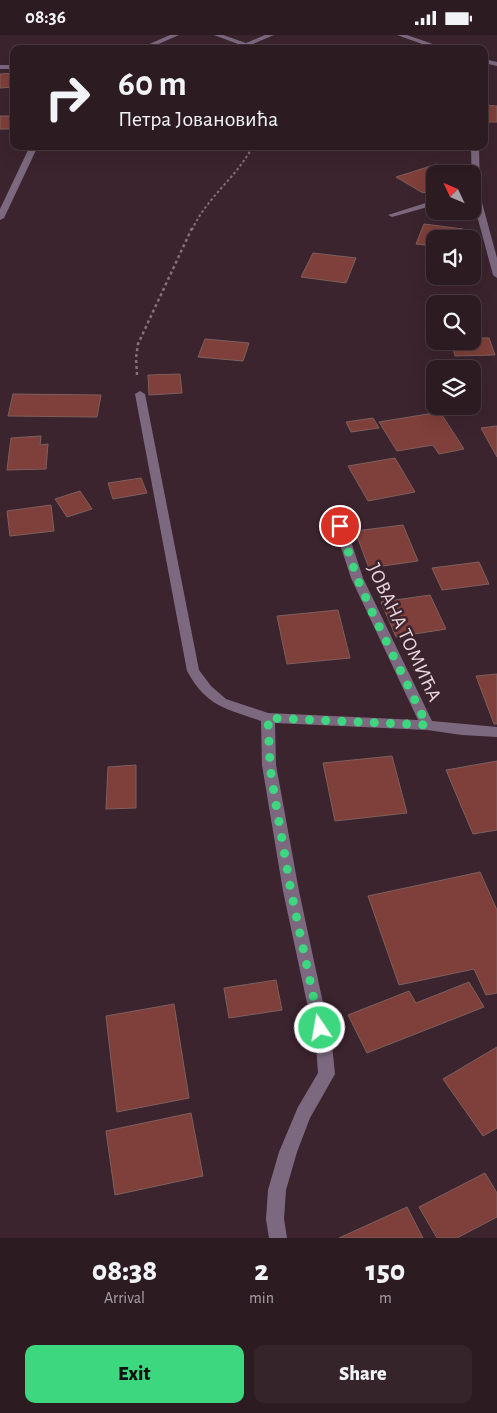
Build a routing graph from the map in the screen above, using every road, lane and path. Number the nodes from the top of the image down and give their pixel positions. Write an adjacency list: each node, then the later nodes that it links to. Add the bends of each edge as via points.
1 (176, 35): 5 (street)
2 (217, 35): 3 (street, via 246,45)
3 (271, 35)
4 (400, 35): 6 (street)
5 (151, 45)
6 (431, 45)
7 (32, 150): 13 (street)
8 (251, 150): 16 (path, via 197,218 173,265 138,344 136,358)
9 (475, 150): 10 (street)
10 (475, 165)
11 (426, 205): 12 (street)
12 (392, 215)
13 (0, 218)
14 (481, 219): 15 (street)
15 (497, 275)
16 (140, 394): 18 (street, via 193,671 206,689 221,701)
17 (340, 526): 19 (street, ЈОВАНА ТОМИЋА, via 357,578)
18 (268, 718): 19 (street); 21 (street, via 272,781 327,1074 304,1113 288,1152 277,1190 275,1219)
19 (427, 725): 20 (street)
20 (497, 732)
21 (278, 1238)

